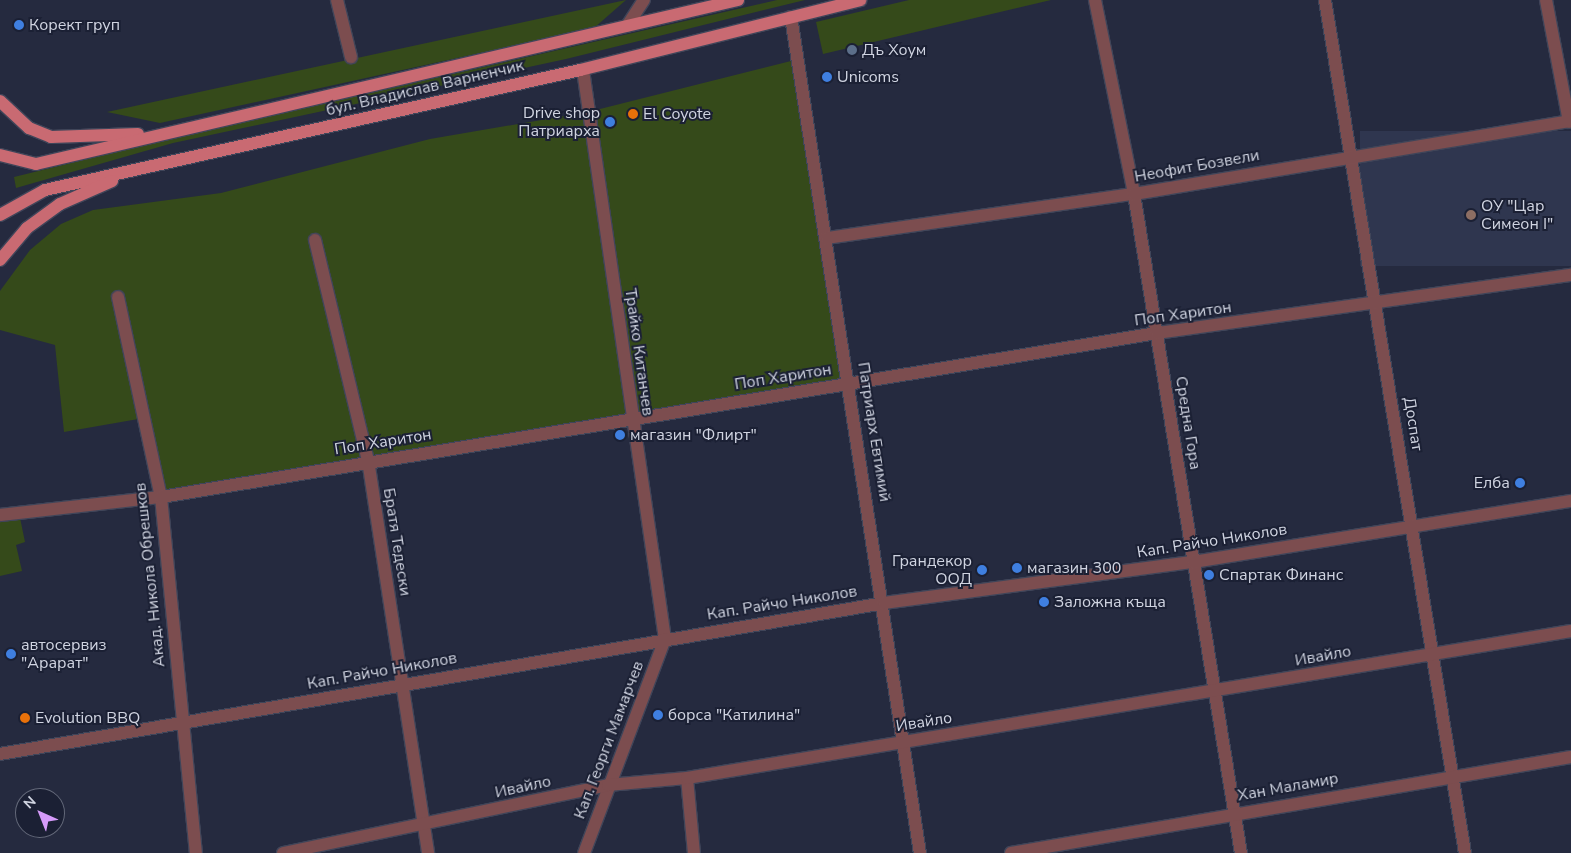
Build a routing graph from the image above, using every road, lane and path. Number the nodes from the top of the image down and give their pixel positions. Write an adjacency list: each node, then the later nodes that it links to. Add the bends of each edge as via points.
1 (337, 0): 10 (street)
2 (644, 0): 9 (street)
3 (738, 0): 9 (main road, бул. Владислав Варненчик)
4 (860, 0): 8 (main road, бул. Владислав Варненчик)
5 (1095, 0): 18 (street, Средна Гора)
6 (1324, 0): 16 (street, Доспат)
7 (1546, 0): 13 (street)
8 (792, 17): 11 (main road, бул. Владислав Варненчик); 20 (street, Патриарх Евтимий, via 795,60)
9 (627, 26): 14 (main road, бул. Владислав Варненчик)
10 (351, 57)
11 (582, 70): 17 (main road, бул. Владислав Варненчик); 28 (street, Трайко Китанчев)
12 (0, 101): 14 (main road, via 29,128 51,137)
13 (1570, 122): 16 (street, Неофит Бозвели)
14 (165, 133): 15 (main road, бул. Владислав Варненчик, via 36,164)
15 (0, 154)
16 (1352, 155): 18 (street, Неофит Бозвели); 25 (street, Доспат)
17 (139, 168): 19 (main road, бул. Владислав Варненчик, via 45,190); 22 (main road, via 60,204 27,228)
18 (1134, 194): 20 (street, Неофит Бозвели); 26 (street, Средна Гора)
19 (0, 215)
20 (827, 238): 27 (street, Патриарх Евтимий)
21 (315, 240): 29 (street, Братя Тедески)
22 (0, 260)
23 (1571, 274): 25 (street, Поп Харитон)
24 (118, 297): 30 (street, Акад. Никола Обрешков)
25 (1378, 304): 26 (street, Поп Харитон); 33 (street, Доспат)
26 (1157, 333): 27 (street, Поп Харитон); 34 (street, Средна Гора)
27 (850, 383): 28 (street, Поп Харитон); 35 (street, Патриарх Евтимий)
28 (632, 418): 29 (street, Поп Харитон); 37 (street, Трайко Китанчев)
29 (368, 460): 30 (street, Поп Харитон); 39 (street, Братя Тедески)
30 (161, 497): 32 (street, Поп Харитон); 41 (street, Акад. Никола Обрешков)
31 (1571, 501): 33 (street, Кап. Райчо Николов)
32 (0, 515)
33 (1413, 526): 34 (street, Кап. Райчо Николов); 38 (street, Доспат)
34 (1192, 562): 35 (street, Кап. Райчо Николов); 40 (street, Средна Гора)
35 (884, 603): 37 (street, Кап. Райчо Николов); 42 (street, Патриарх Евтимий)
36 (1571, 631): 38 (street, Ивайло)
37 (665, 639): 39 (street, Кап. Райчо Николов); 47 (street, Кап. Георги Мамарчев)
38 (1430, 654): 40 (street, Ивайло); 45 (street, Доспат)
39 (403, 684): 41 (street, Кап. Райчо Николов); 49 (street, Братя Тедески)
40 (1214, 691): 42 (street, Ивайло); 48 (street, Средна Гора)
41 (182, 721): 43 (street, Кап. Райчо Николов); 50 (street, Акад. Никола Обрешков)
42 (903, 742): 46 (street, Ивайло); 55 (street, Патриарх Евтимий)
43 (0, 754)
44 (1571, 756): 45 (street, Хан Маламир)
45 (1452, 776): 48 (street, Хан Маламир); 58 (street, Доспат)
46 (687, 778): 47 (street, Ивайло); 54 (street)
47 (608, 785): 49 (street, Ивайло); 53 (street, Кап. Георги Мамарчев)
48 (1235, 812): 56 (street, Хан Маламир); 57 (street, Средна Гора)
49 (425, 825): 51 (street, Ивайло); 52 (street, Братя Тедески)
50 (196, 853)
51 (284, 853)
52 (428, 853)
53 (584, 853)
54 (694, 853)
55 (920, 853)
56 (1011, 853)
57 (1242, 853)
58 (1465, 853)

